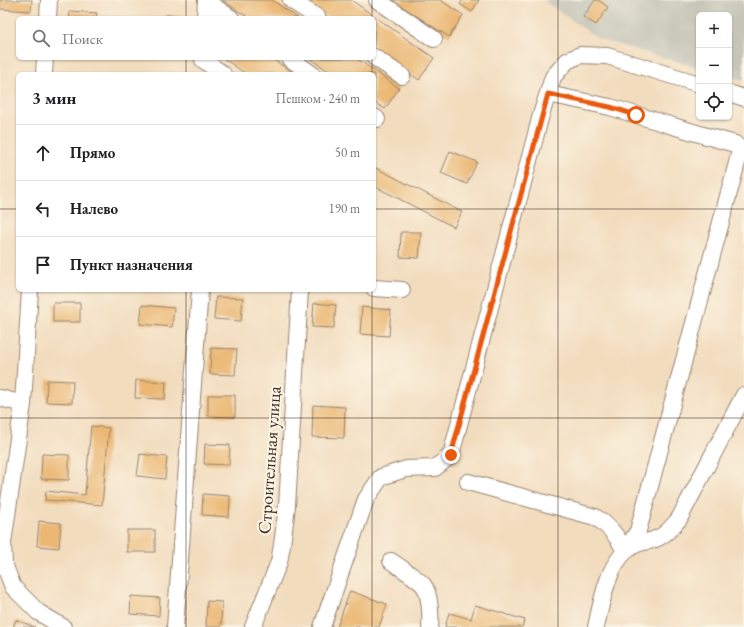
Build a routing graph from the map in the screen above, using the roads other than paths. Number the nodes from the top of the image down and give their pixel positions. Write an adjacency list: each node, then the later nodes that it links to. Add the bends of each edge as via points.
1 (49, 0): 5 (street)
2 (206, 0): 6 (street); 7 (street)
3 (292, 0): 8 (street)
4 (377, 0): 9 (street)
5 (48, 16)
6 (205, 16)
7 (228, 16)
8 (315, 16)
9 (434, 39)
10 (376, 57): 17 (street)
11 (45, 60): 14 (street)
12 (292, 60): 16 (street)
13 (202, 64): 15 (street)
14 (44, 72)
15 (218, 72)
16 (309, 72)
17 (402, 76)
18 (696, 83): 19 (street, via 607,56 580,55 566,61 553,77)
19 (548, 94): 31 (street, via 610,107 735,144 740,149 638,531); 36 (street, via 451,455 435,468 406,469 382,477 366,500)
20 (732, 94): 21 (street)
21 (744, 98)
22 (376, 288): 23 (street)
23 (402, 290)
24 (30, 292): 29 (street)
25 (200, 292): 34 (street)
26 (300, 292): 35 (street, Строительная улица, via 287,506 282,545 279,562)
27 (744, 395): 31 (street, via 679,519 666,534 635,544)
28 (0, 398): 29 (street)
29 (23, 404): 33 (street, via 3,543 4,564 13,587 38,612)
30 (468, 482): 31 (street, via 595,517 606,523)
31 (625, 551): 38 (street, via 607,581)
32 (391, 561): 37 (street, via 425,586 430,604)
33 (64, 627)
34 (175, 627)
35 (253, 627)
36 (322, 627)
37 (430, 627)
38 (596, 627)

